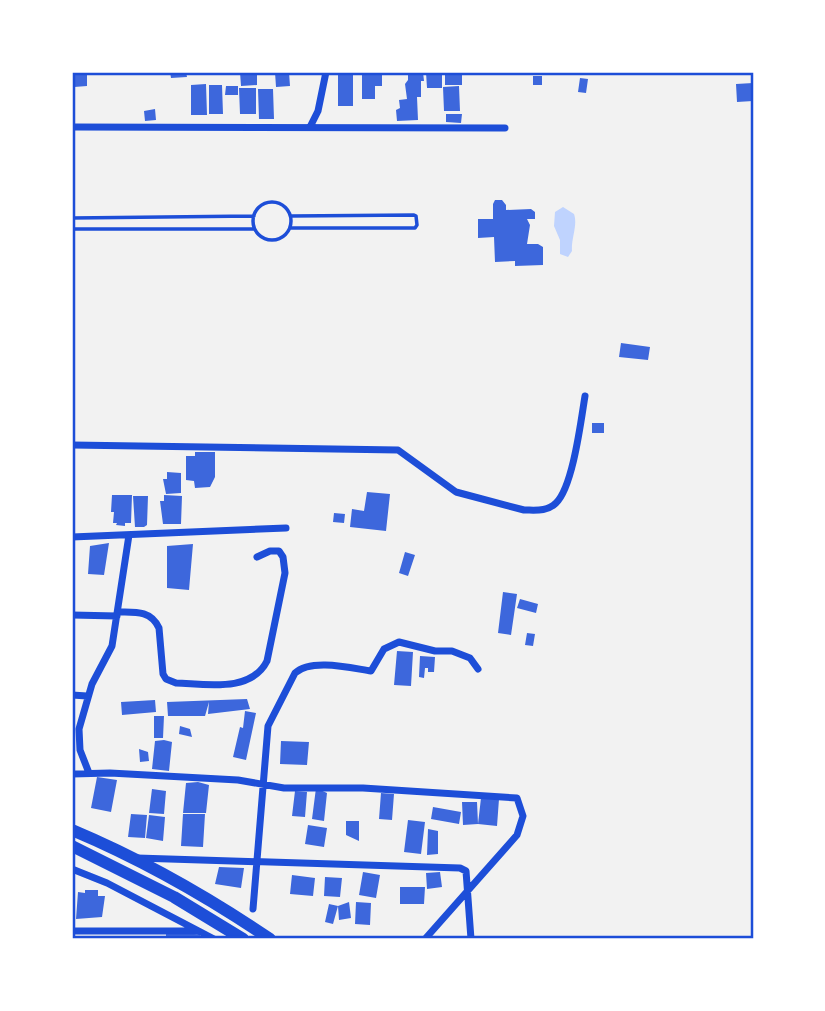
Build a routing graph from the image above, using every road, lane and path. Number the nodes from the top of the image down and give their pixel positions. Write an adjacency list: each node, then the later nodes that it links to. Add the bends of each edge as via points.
1 (326, 72): 3 (street)
2 (72, 127): 3 (street)
3 (310, 127): 4 (street)
4 (505, 128)
5 (254, 216): 6 (lane, via 260,207 274,202); 7 (lane); 10 (lane)
6 (291, 216): 8 (lane); 8 (lane, via 414,215 417,225)
7 (72, 218)
8 (290, 228): 10 (lane, via 275,241)
9 (72, 229): 10 (lane)
10 (254, 229)
11 (585, 396): 12 (street, via 566,486 547,509 501,504 456,492 398,450)
12 (72, 445)
13 (286, 528): 14 (street)
14 (129, 535): 15 (street); 17 (street)
15 (72, 537)
16 (257, 557): 17 (street, via 279,551 285,573 267,661 259,673 246,680 216,684 170,681 163,674 157,622 145,613)
17 (118, 614): 18 (street); 21 (street, via 110,653)
18 (72, 615)
19 (478, 669): 24 (street, via 470,658 452,651 399,642 384,649 371,671 332,665 299,670 268,726)
20 (72, 695): 21 (street)
21 (87, 696): 23 (street, via 78,740)
22 (72, 774): 23 (street)
23 (89, 774): 24 (street)
24 (264, 785): 28 (street); 30 (street, via 517,798 523,816 517,835)
25 (72, 831): 27 (highway)
26 (72, 846): 35 (highway, via 174,897)
27 (132, 858): 28 (street); 36 (highway)
28 (257, 862): 30 (street, via 460,868 466,871); 31 (street)
29 (72, 869): 33 (street)
30 (468, 889): 37 (street); 38 (street)
31 (253, 909)
32 (72, 931): 33 (street)
33 (197, 931): 34 (street)
34 (214, 939)
35 (243, 939)
36 (270, 939)
37 (425, 939)
38 (471, 939)

